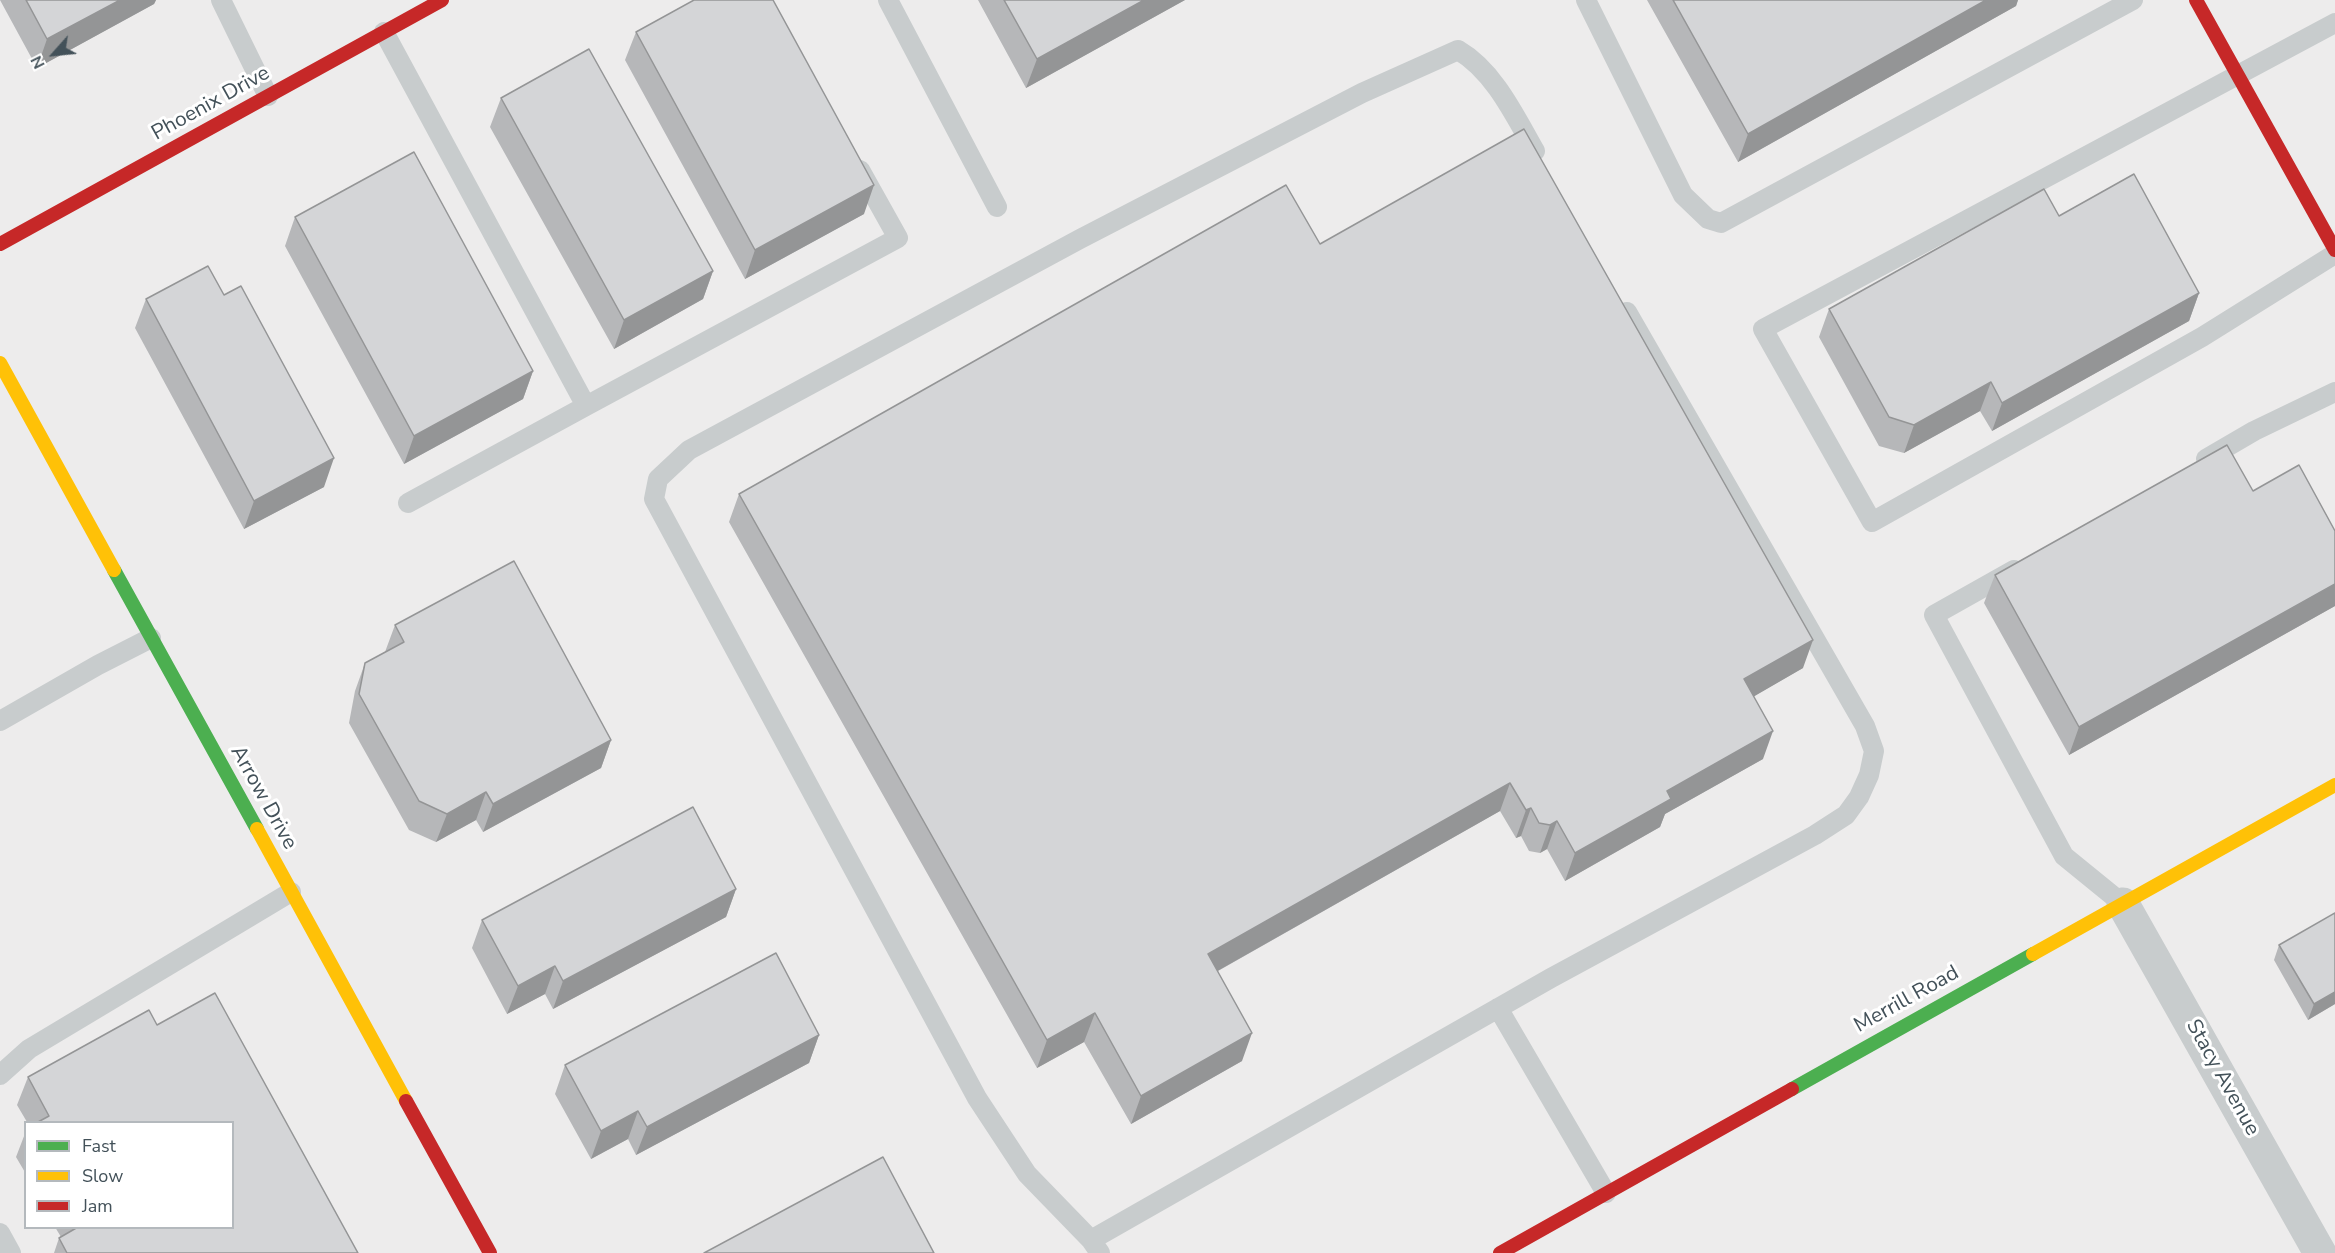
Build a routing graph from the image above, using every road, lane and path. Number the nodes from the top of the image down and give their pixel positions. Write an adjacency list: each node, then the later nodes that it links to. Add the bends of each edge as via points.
1 (221, 0): 10 (lane)
2 (442, 0): 8 (street, Phoenix Drive)
3 (888, 0): 13 (lane)
4 (1586, 0): 5 (lane, via 1683,195 1708,219 1721,223)
5 (2133, 0)
6 (2196, 0): 9 (street)
7 (2335, 23): 9 (lane)
8 (384, 32): 10 (street, Phoenix Drive); 19 (lane)
9 (2238, 75): 15 (street); 15 (lane, via 1763,329 1872,522 2202,337)
10 (268, 96): 14 (street, Phoenix Drive)
11 (852, 155): 19 (lane, via 898,238)
12 (1542, 164): 32 (lane, via 1508,103 1473,59 1458,50 1351,99 1070,244 689,450 658,479 654,499 978,1098 1027,1174)
13 (997, 207)
14 (0, 244)
15 (2335, 252)
16 (1617, 294): 28 (lane, via 1865,726 1874,751 1869,775 1846,815)
17 (0, 363): 23 (street, Arrow Drive)
18 (2335, 392): 20 (lane, via 2254,431)
19 (586, 406): 21 (lane)
20 (2193, 467)
21 (408, 503)
22 (2028, 563): 27 (lane, via 1934,615 2064,856)
23 (152, 638): 24 (lane); 26 (street, Arrow Drive)
24 (0, 720)
25 (2335, 785): 27 (street, Merrill Road)
26 (291, 892): 29 (lane, via 29,1049); 33 (street, Arrow Drive)
27 (2123, 904): 30 (street, Merrill Road); 37 (street, Stacy Avenue)
28 (1498, 1008): 30 (lane); 32 (lane)
29 (0, 1075)
30 (1606, 1193): 36 (street, Merrill Road)
31 (0, 1233): 34 (lane)
32 (1096, 1246)
33 (487, 1248): 35 (lane)
34 (11, 1253)
35 (466, 1253)
36 (1500, 1253)
37 (2320, 1253)

